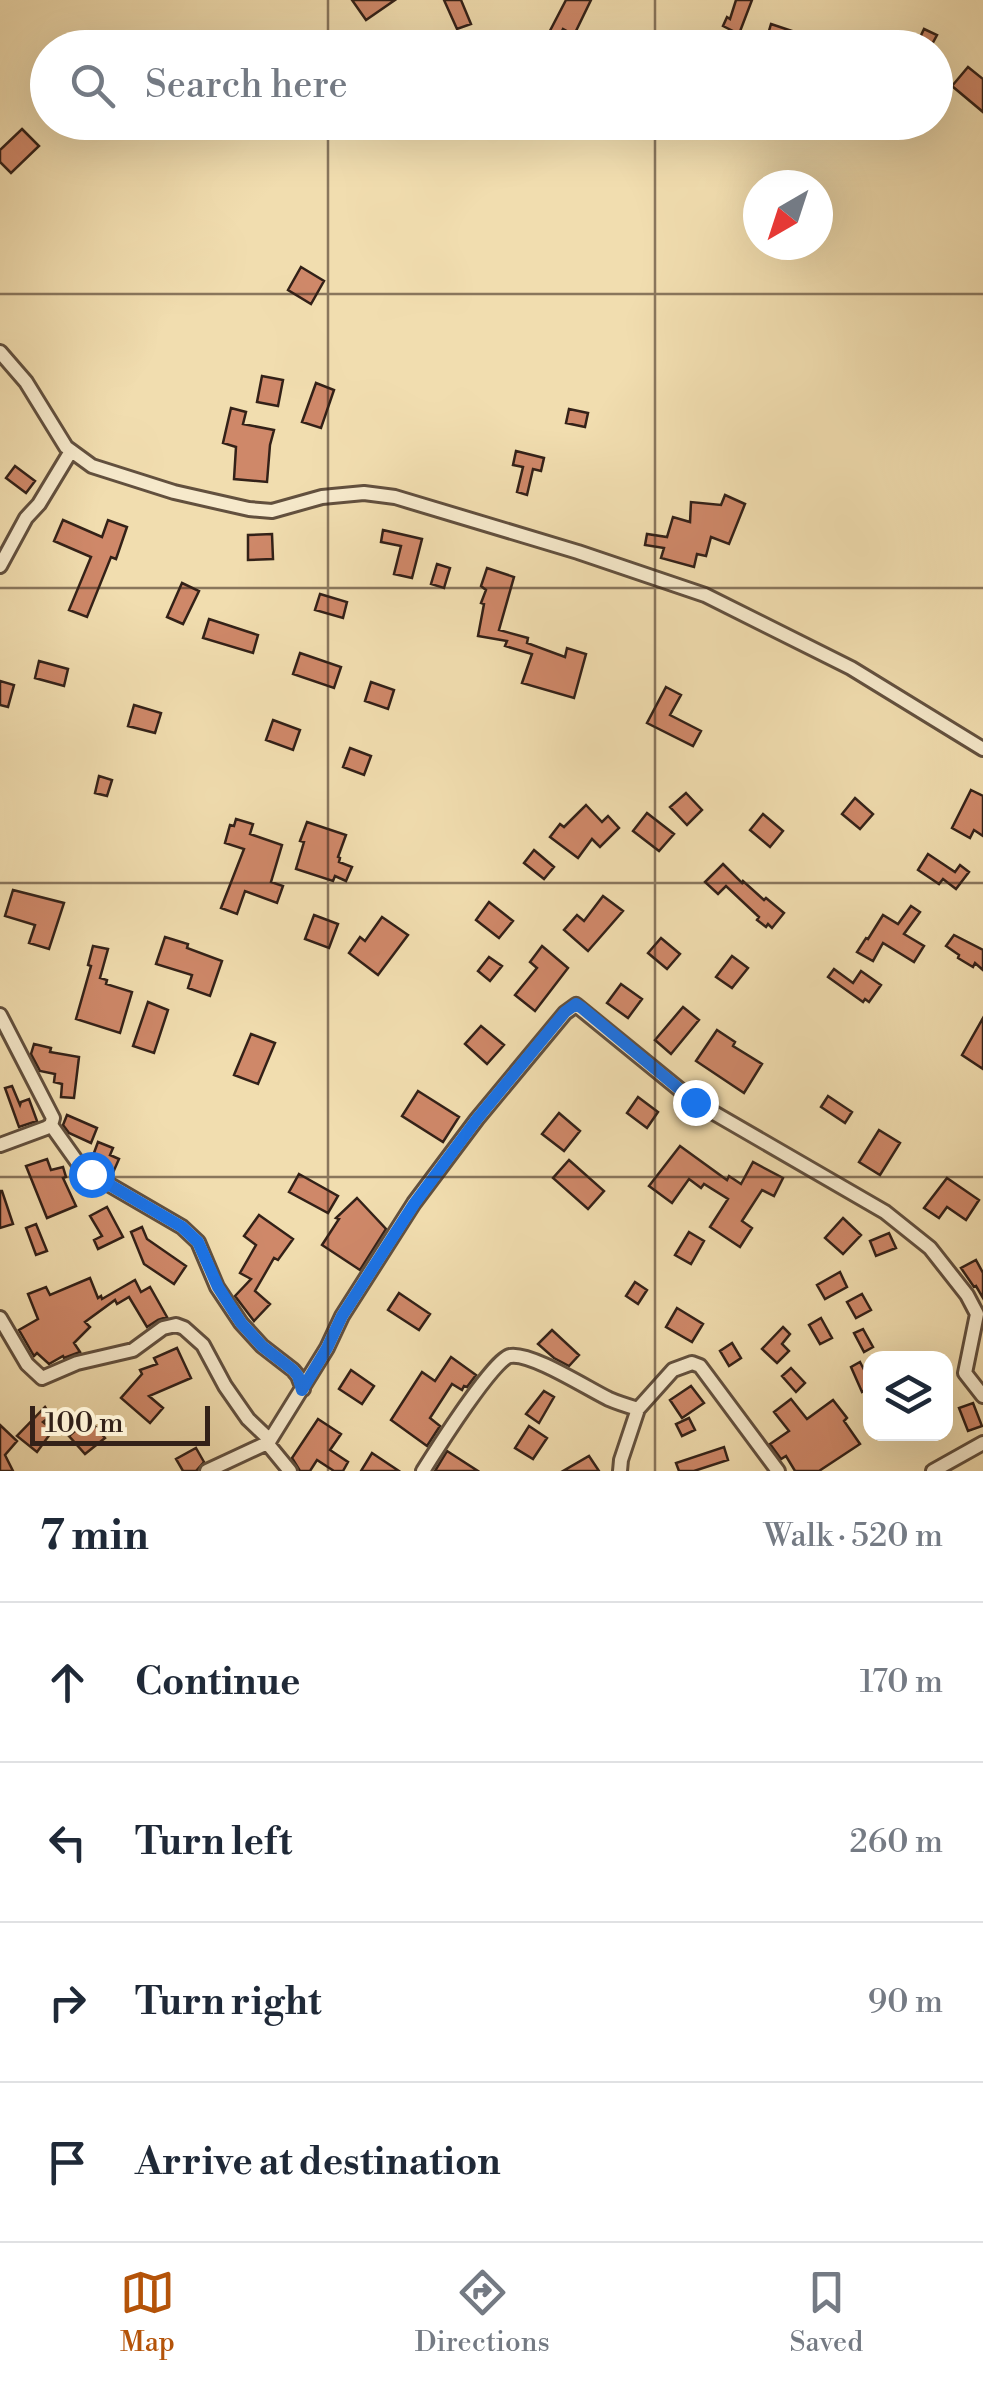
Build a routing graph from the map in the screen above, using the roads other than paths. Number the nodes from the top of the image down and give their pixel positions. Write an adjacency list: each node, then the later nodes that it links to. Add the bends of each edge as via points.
1 (0, 352): 2 (street)
2 (71, 451): 3 (street); 4 (street, via 92,466 249,509 364,494 395,497 578,552 706,596 851,668)
3 (0, 566)
4 (983, 749)
5 (0, 1015): 6 (street, via 50,1109)
6 (51, 1125): 7 (street); 9 (street, via 91,1174 198,1242 241,1323 293,1370)
7 (0, 1145)
8 (0, 1318): 12 (street, via 42,1378 133,1350 163,1328 184,1328)
9 (302, 1390): 10 (street, via 414,1204 576,1004 695,1102 885,1212 930,1248 977,1314 964,1373); 12 (street)
10 (983, 1396)
11 (638, 1409): 16 (street, via 509,1356); 17 (street); 18 (street, via 673,1370 692,1362)
12 (268, 1441): 14 (street); 15 (street)
13 (983, 1443): 19 (street)
14 (207, 1471)
15 (290, 1471)
16 (423, 1471)
17 (620, 1471)
18 (778, 1471)
19 (933, 1471)

